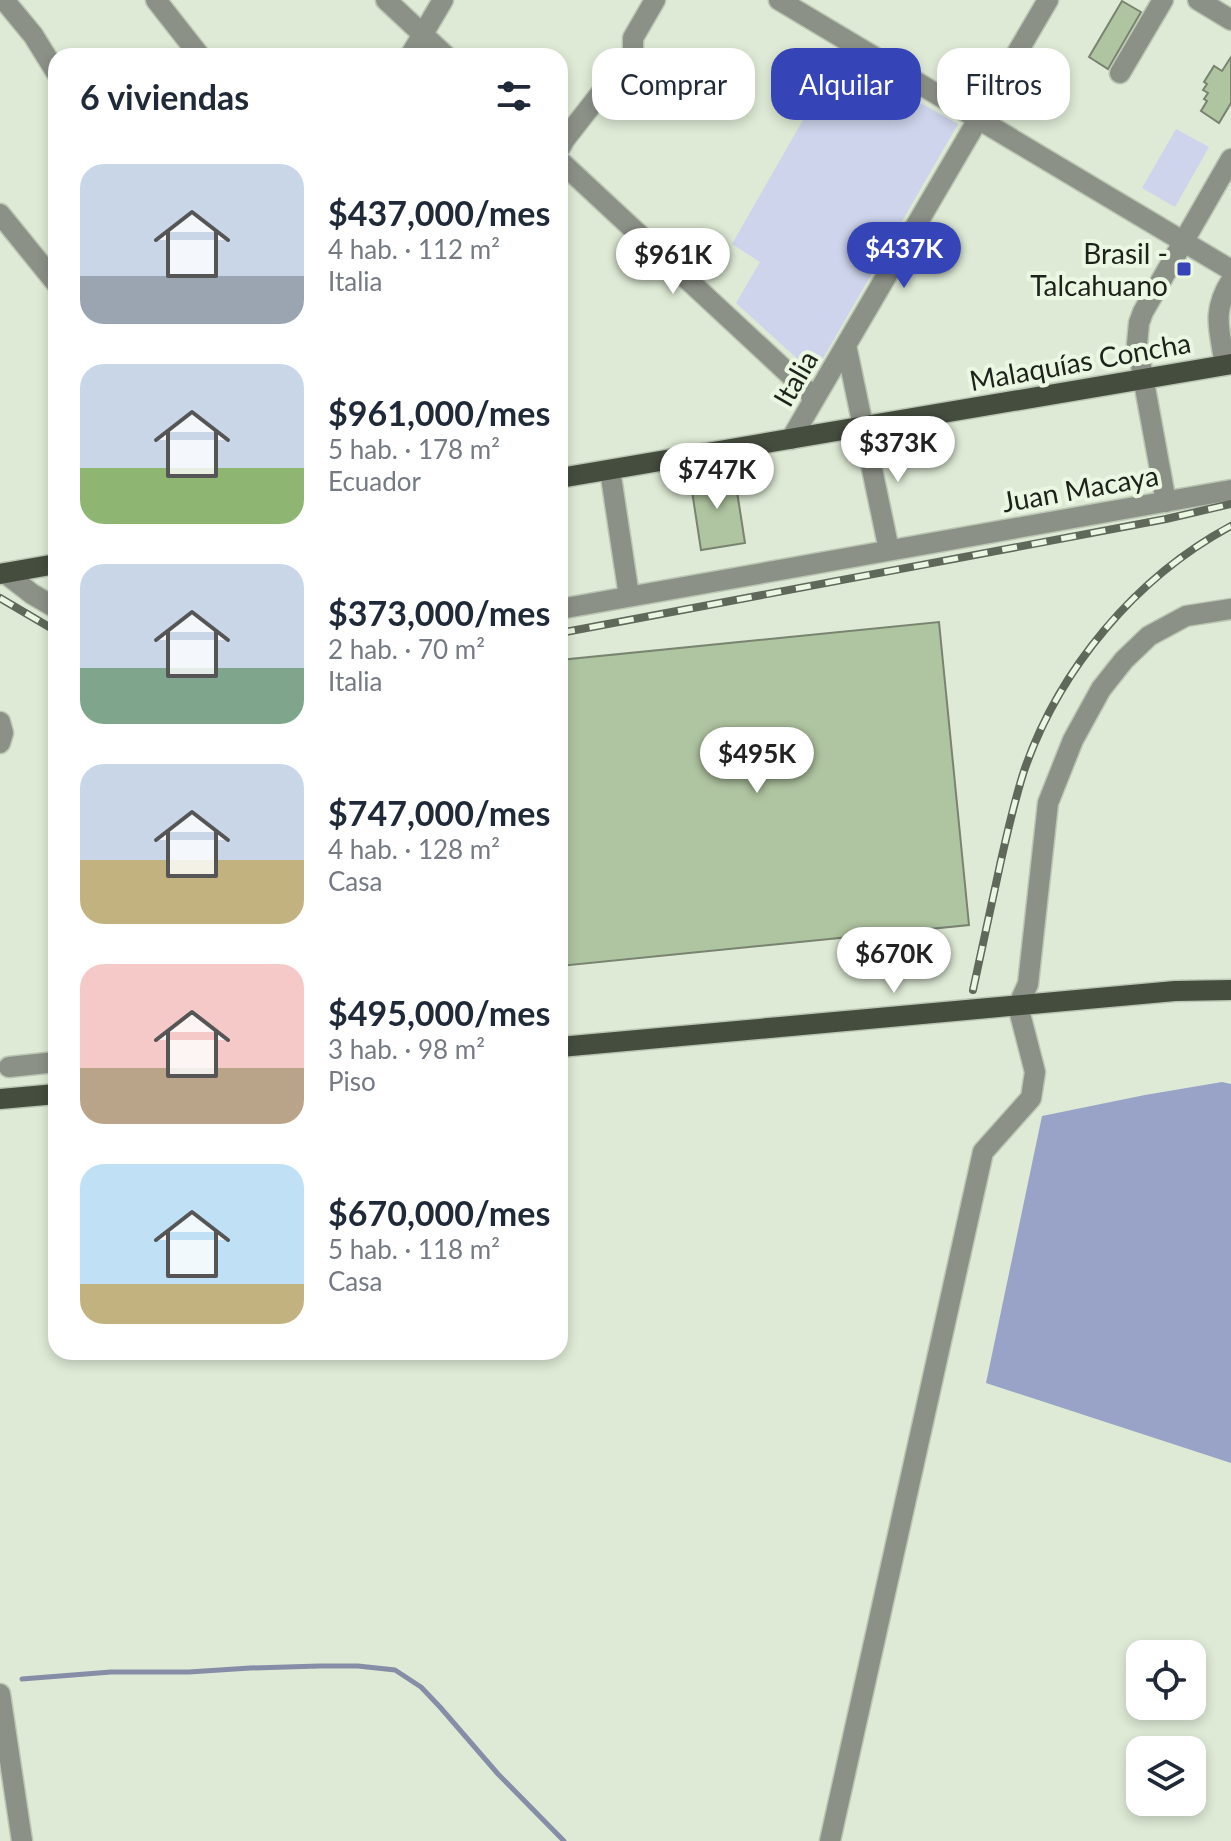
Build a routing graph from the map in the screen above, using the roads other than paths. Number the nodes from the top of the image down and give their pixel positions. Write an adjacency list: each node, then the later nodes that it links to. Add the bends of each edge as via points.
1 (4, 0): 16 (street)
2 (156, 0): 12 (street)
3 (386, 0): 11 (street)
4 (443, 0): 11 (street)
5 (655, 0): 21 (street, via 633,38 633,52)
6 (779, 0): 18 (street)
7 (1048, 0): 15 (street, Italia)
8 (1163, 0): 17 (street)
9 (1198, 0): 10 (street)
10 (1231, 20)
11 (423, 34): 13 (street); 14 (street)
12 (194, 48)
13 (415, 48)
14 (438, 48)
15 (1020, 48)
16 (48, 59)
17 (1120, 73)
18 (937, 94)
19 (977, 120): 29 (street, Italia)
20 (980, 120): 25 (street)
21 (568, 135)
22 (1231, 159): 25 (street)
23 (568, 168): 32 (street)
24 (0, 214): 27 (street)
25 (1183, 242): 26 (street); 31 (street, via 1139,323)
26 (1231, 270)
27 (48, 273)
28 (1231, 281): 30 (street, via 1218,311)
29 (846, 345): 32 (street, Italia); 33 (street, Italia)
30 (1228, 364): 31 (main road, Malaquías Concha)
31 (1142, 379): 33 (main road, Malaquías Concha); 38 (street)
32 (815, 398): 34 (street, Italia)
33 (864, 427): 34 (main road, Malaquías Concha); 39 (street, Italia)
34 (791, 439): 35 (main road, Malaquías Concha)
35 (610, 470): 36 (main road, Malaquías Concha); 42 (street)
36 (568, 477)
37 (1231, 490): 38 (street, Juan Macaya)
38 (1166, 502): 39 (street, Juan Macaya)
39 (889, 550): 42 (street, Juan Macaya)
40 (48, 565): 41 (main road)
41 (3, 573): 43 (street)
42 (629, 596): 44 (street, Juan Macaya)
43 (48, 603)
44 (568, 607)
45 (1231, 609): 49 (street, via 1186,616 1149,636 1101,689 1073,740 1048,803 1028,984)
46 (0, 722): 47 (street)
47 (0, 743)
48 (1231, 990): 49 (main road)
49 (1018, 1006): 50 (main road); 57 (street, via 1035,1072 1031,1098 983,1152)
50 (568, 1046)
51 (48, 1063): 52 (street)
52 (9, 1067)
53 (48, 1095): 54 (main road)
54 (0, 1099)
55 (0, 1694): 56 (street)
56 (22, 1841)
57 (830, 1841)

